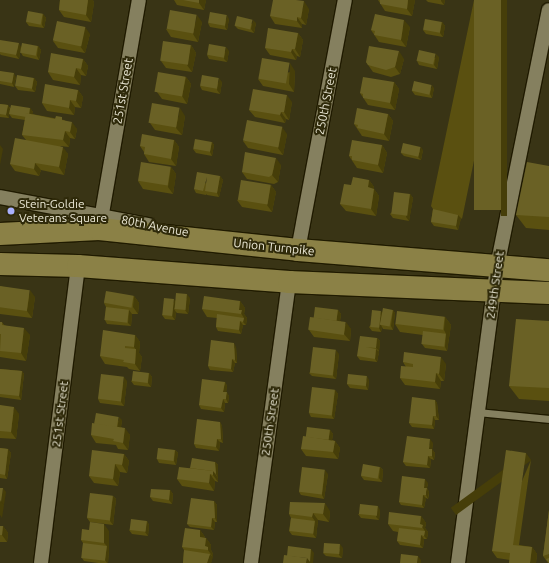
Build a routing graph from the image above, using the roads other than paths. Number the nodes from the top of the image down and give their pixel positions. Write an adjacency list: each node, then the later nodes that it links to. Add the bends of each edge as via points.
1 (139, 0): 5 (street, 251st Street)
2 (345, 0): 7 (street, 250th Street)
3 (549, 10): 10 (street, 249th Street)
4 (0, 197): 5 (street)
5 (100, 222): 6 (main road, Union Turnpike); 7 (main road, Union Turnpike)
6 (0, 234)
7 (298, 250): 10 (main road, Union Turnpike)
8 (0, 264): 9 (main road)
9 (78, 266): 12 (main road); 17 (street, 251st Street)
10 (497, 267): 11 (main road, Union Turnpike); 13 (street, 249th Street)
11 (549, 270)
12 (288, 282): 13 (main road); 18 (street, 250th Street)
13 (494, 291): 14 (main road); 15 (street, 249th Street)
14 (549, 293)
15 (478, 412): 16 (lane); 19 (street, 249th Street)
16 (549, 419)
17 (41, 563)
18 (251, 563)
19 (458, 563)

